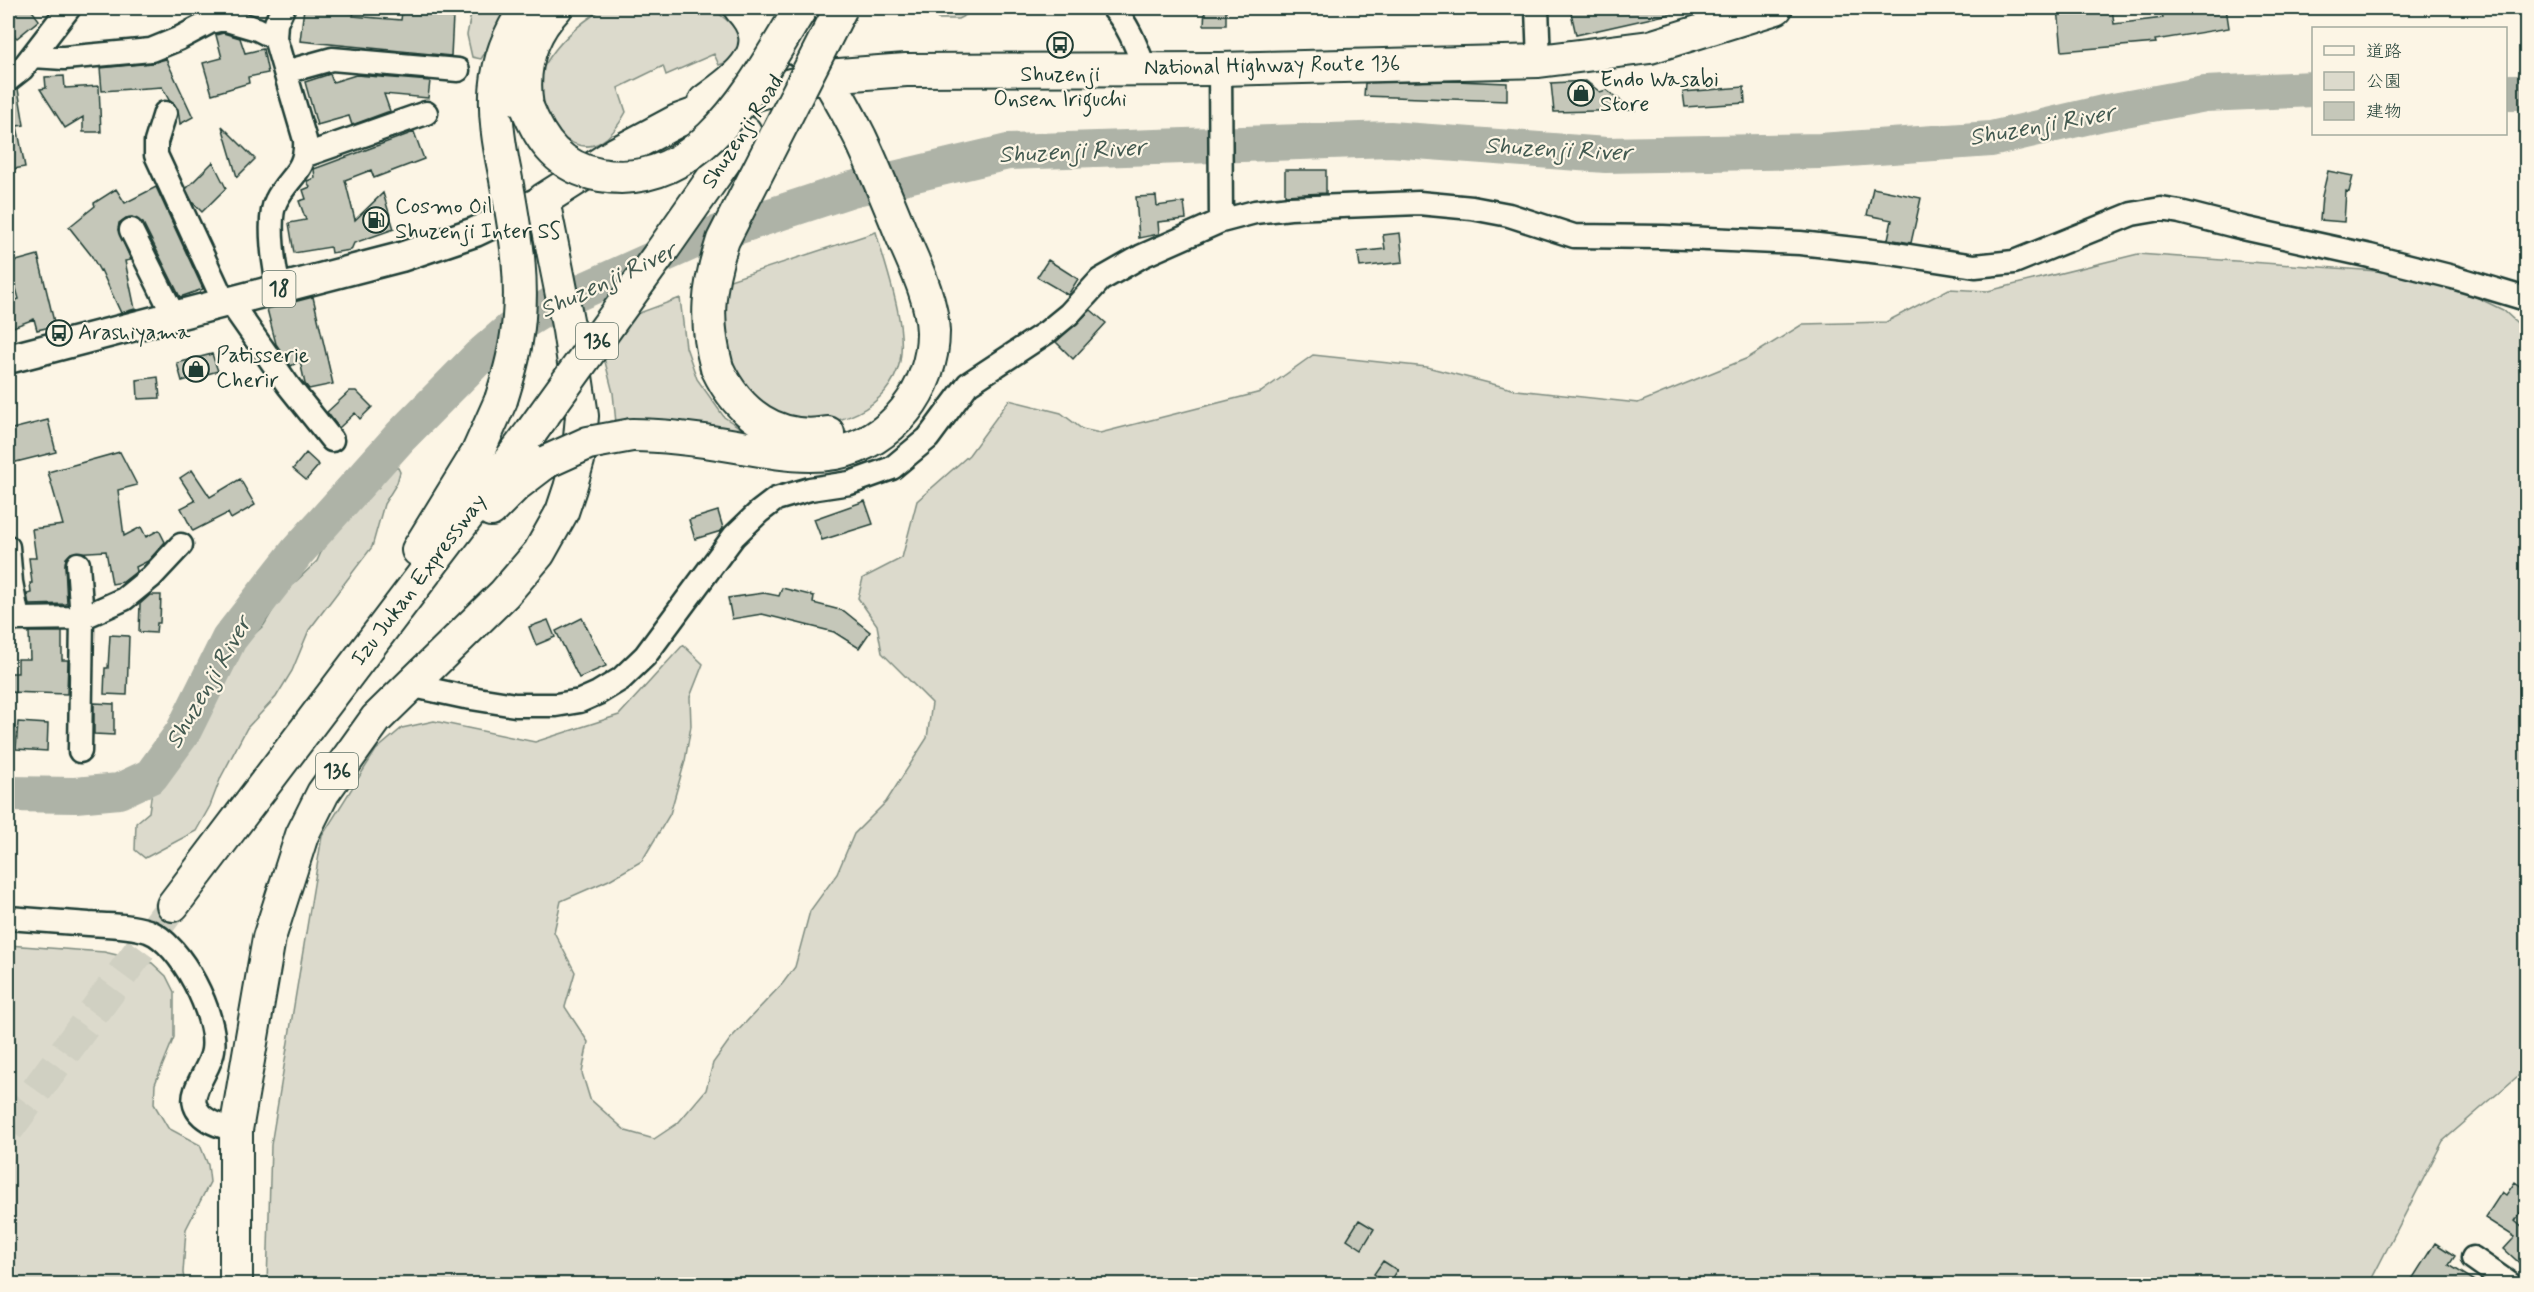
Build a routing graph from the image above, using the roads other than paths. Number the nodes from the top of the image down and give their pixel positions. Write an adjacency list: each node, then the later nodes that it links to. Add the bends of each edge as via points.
1 (69, 8): 15 (street)
2 (283, 8): 14 (street)
3 (526, 8): 44 (highway, bridge, via 507,41 496,82 495,123 520,282 516,340 501,400 477,454)
4 (556, 8): 8 (highway, bridge, via 541,27 525,67 527,107 545,143 575,167 592,174 630,177 669,166 704,145 758,77)
5 (740, 8): 25 (highway, via 755,34 756,44 747,66)
6 (752, 8): 20 (highway)
7 (784, 8): 20 (highway)
8 (801, 8)
9 (819, 8): 31 (highway, Shuzenji Road / 136, via 745,132)
10 (841, 8): 28 (highway, bridge, via 723,240 708,306 711,348 726,388 739,404 771,426 787,432 815,434 843,429 878,412 902,381 913,345 914,324)
11 (1113, 8): 17 (street, via 1133,36)
12 (1537, 8): 16 (street)
13 (1776, 8): 16 (highway, National Highway Route 136, via 1650,47)
14 (275, 38): 15 (street, via 223,19 150,50 64,58); 19 (street)
15 (33, 56): 22 (street)
16 (1539, 61): 21 (highway, National Highway Route 136)
17 (1145, 69): 20 (highway, National Highway Route 136, via 906,70); 21 (highway, National Highway Route 136)
18 (458, 70): 19 (street, via 332,59)
19 (285, 72): 26 (street)
20 (826, 76): 25 (highway, National Highway Route 136, via 744,97); 28 (highway)
21 (1219, 78): 29 (street)
22 (8, 80)
23 (165, 113): 34 (street, via 156,155)
24 (426, 113): 26 (street)
25 (677, 121): 27 (highway, National Highway Route 136)
26 (306, 155): 32 (street, via 274,202 272,234)
27 (543, 200): 32 (main road, 18, via 475,232 401,257); 42 (highway, 136, via 582,416 578,460 562,512 524,573)
28 (888, 218): 43 (highway, bridge, via 924,289 933,331 928,369 921,387 911,404 885,430 853,448 816,455 676,436 632,435 588,443 546,462 484,516 366,660)
29 (1221, 221): 33 (street, via 1290,208 1419,203 1509,215 1574,236 1800,243 1976,266 2014,262 2132,214 2161,209 2453,276); 42 (street, via 1142,256 1100,280 1047,332 968,384 932,433 892,468 850,483 776,499 734,536 645,656 597,693 556,705 515,705)
30 (130, 230): 35 (street)
31 (661, 252): 43 (highway, Izu Jukan Expressway / 136, bridge, via 532,431)
32 (280, 289): 34 (main road, 18)
33 (2526, 299)
34 (227, 303): 35 (main road, 18); 37 (street)
35 (174, 316): 36 (main road, 18)
36 (8, 359)
37 (332, 440)
38 (180, 544): 41 (street, via 151,577 124,599)
39 (8, 547): 41 (street, via 18,619)
40 (78, 564): 41 (street)
41 (82, 618): 45 (street)
42 (409, 685): 48 (highway, 136, via 376,719 345,760 302,835 269,938)
43 (337, 688): 44 (highway, Izu Jukan Expressway / 136)
44 (311, 722): 46 (highway, Izu Jukan Expressway / 136)
45 (80, 751)
46 (173, 905)
47 (8, 918): 48 (street, via 123,926 150,932 167,943 182,960 209,1018 214,1049 208,1070 194,1093 195,1106 219,1126)
48 (236, 1130): 50 (highway, 136)
49 (2473, 1258): 51 (street)
50 (236, 1284)
51 (2510, 1284)

